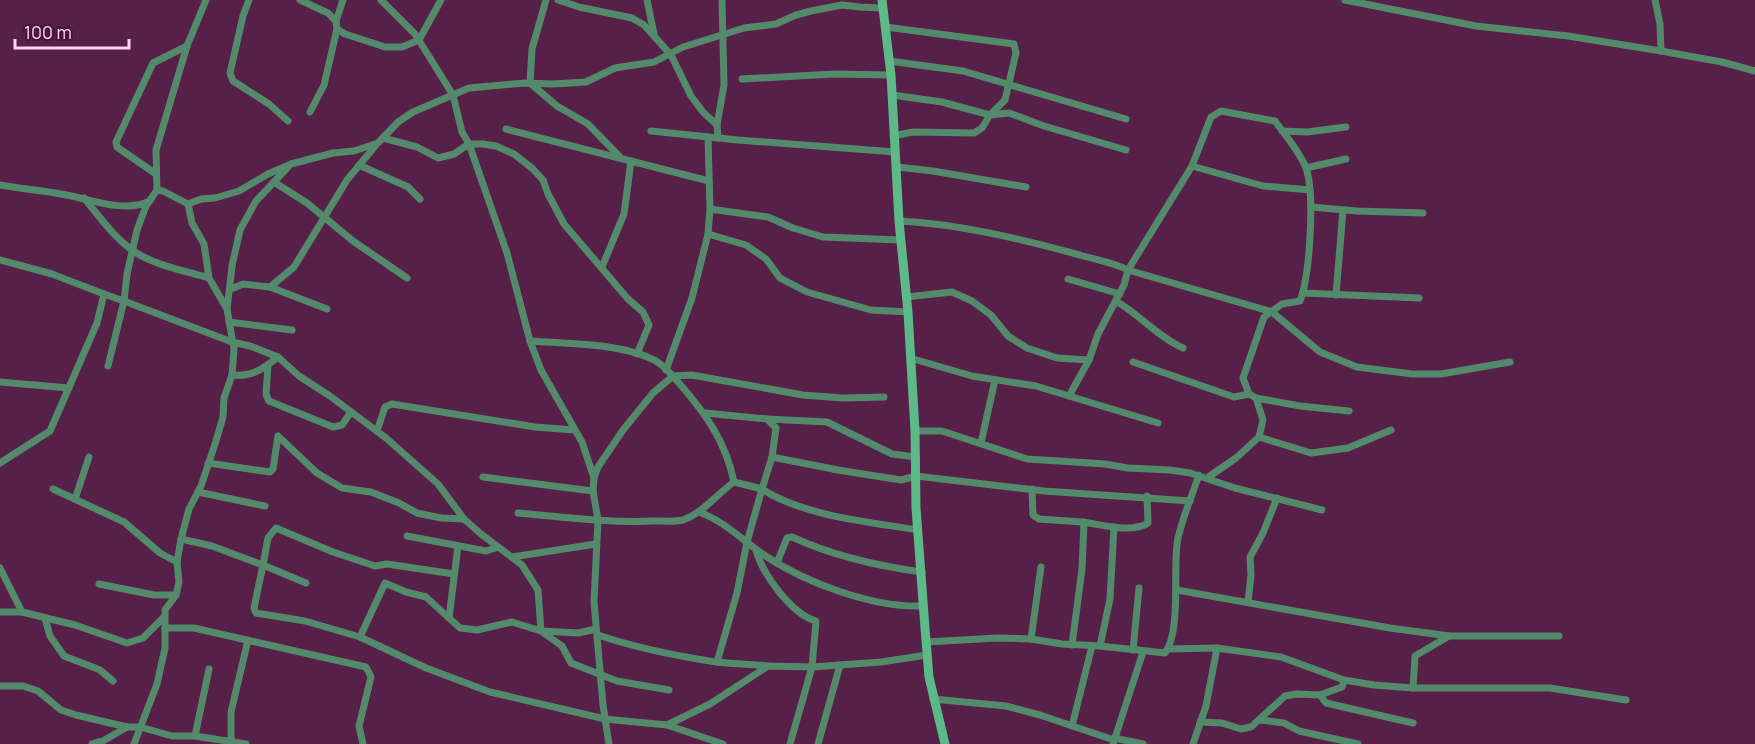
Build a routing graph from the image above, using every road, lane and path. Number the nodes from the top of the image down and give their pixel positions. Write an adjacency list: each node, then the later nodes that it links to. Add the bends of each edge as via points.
1 (206, 0): 19 (street)
2 (249, 0): 33 (street, via 230,74 233,81)
3 (300, 0): 14 (street, via 328,13)
4 (344, 0): 14 (street)
5 (381, 0): 18 (street)
6 (441, 0): 18 (street)
7 (546, 0): 26 (street, via 532,49)
8 (558, 0): 17 (street, via 632,18)
9 (647, 0): 17 (street)
10 (722, 0): 16 (street)
11 (1345, 0): 20 (street, via 1476,26)
12 (1655, 0): 20 (street)
13 (883, 4): 15 (street); 16 (street, via 842,4)
14 (336, 25): 18 (street, via 345,34 385,47 402,47); 30 (street, via 324,85)
15 (886, 27): 22 (street); 27 (street, via 1014,44 1016,54)
16 (724, 36): 21 (street, via 682,47); 34 (street, via 724,85)
17 (655, 37): 21 (street)
18 (419, 40): 28 (street)
19 (187, 46): 54 (street, via 156,150); 54 (street, via 153,63 116,142 117,147)
20 (1661, 51): 23 (street)
21 (670, 55): 26 (street, via 654,62 615,68 586,82); 34 (street, via 691,96)
22 (889, 61): 24 (street); 27 (street, via 963,71)
23 (1755, 71)
24 (891, 75): 25 (street); 29 (street)
25 (742, 79)
26 (530, 83): 28 (street, via 469,88); 46 (street, via 557,106 588,124)
27 (1009, 85): 31 (street, via 1005,100); 32 (street)
28 (453, 95): 42 (street, via 413,112); 43 (street)
29 (892, 95): 31 (street, via 942,102); 39 (street)
30 (310, 112)
31 (990, 115): 39 (street, via 974,133 913,132); 44 (street, via 1009,113)
32 (1126, 119)
33 (288, 121)
34 (717, 125): 41 (street)
35 (1346, 127): 38 (street)
36 (506, 129): 46 (street)
37 (651, 131): 40 (street)
38 (1282, 131): 51 (street, via 1275,121 1221,111 1212,117); 53 (street)
39 (893, 136): 45 (street)
40 (708, 137): 41 (street); 55 (street)
41 (718, 138): 45 (street)
42 (380, 140): 43 (street, via 417,147 438,158); 49 (street, via 354,151); 50 (street)
43 (469, 144): 75 (street, via 496,146 533,169 543,180 564,224); 95 (street, via 501,234)
44 (1126, 150)
45 (895, 152): 52 (street)
46 (621, 158): 48 (street)
47 (1346, 159): 53 (street)
48 (631, 160): 55 (street); 75 (street, via 624,214)
49 (291, 164): 56 (street); 64 (street, via 239,191)
50 (359, 165): 62 (street, via 408,187); 69 (street)
51 (1192, 166): 60 (street, via 1263,186); 76 (street)
52 (897, 167): 58 (street); 70 (street)
53 (1306, 168): 60 (street)
54 (156, 174): 59 (street)
55 (709, 181): 66 (street)
56 (274, 182): 69 (street); 81 (street, via 256,201 240,230)
57 (0, 185): 61 (street)
58 (1026, 187)
59 (157, 190): 63 (street); 64 (street)
60 (1310, 190): 65 (street)
61 (84, 198): 63 (street, via 141,205); 73 (street)
62 (420, 199)
63 (150, 201): 73 (street, via 137,230)
64 (189, 204): 78 (street, via 192,223 204,244)
65 (1311, 207): 67 (street); 82 (street)
66 (710, 208): 71 (street); 72 (street, via 768,217 823,237)
67 (1343, 210): 68 (street); 84 (street)
68 (1423, 213)
69 (324, 217): 77 (street); 80 (street, via 294,267)
70 (898, 221): 72 (street); 76 (street, via 949,226 1037,244)
71 (708, 234): 91 (street, via 746,245 766,259 780,278 807,292 872,310); 106 (street, via 692,298)
72 (900, 240): 85 (street)
73 (134, 251): 78 (street); 88 (street)
74 (0, 260): 83 (street, via 52,273)
75 (602, 267): 98 (street, via 643,312 649,325)
76 (1128, 270): 86 (street); 92 (street)
77 (407, 278)
78 (209, 279): 89 (street)
79 (1068, 279): 86 (street)
80 (270, 287): 81 (street, via 243,284); 90 (street)
81 (231, 289): 89 (street)
82 (1303, 293): 84 (street); 92 (street, via 1300,301 1281,304)
83 (104, 294): 88 (street); 111 (street, via 97,323)
84 (1336, 295): 87 (street)
85 (906, 297): 91 (street); 101 (street, via 952,292 991,315 1008,336 1027,348 1057,358)
86 (1118, 298): 97 (street, via 1167,341); 101 (street)
87 (1419, 298)
88 (124, 301): 96 (street); 105 (street)
89 (227, 309): 93 (street)
90 (327, 309)
91 (908, 312): 100 (street)
92 (1272, 312): 103 (street, via 1320,352 1358,367 1442,374); 113 (street, via 1264,317 1243,378)
93 (229, 322): 94 (street); 96 (street)
94 (292, 330)
95 (530, 341): 98 (street, via 604,346); 120 (street)
96 (232, 342): 99 (street); 107 (street)
97 (1183, 348)
98 (637, 354): 106 (street, via 654,359)
99 (278, 357): 104 (street); 116 (street)
100 (910, 358): 109 (street); 123 (street)
101 (1089, 360): 112 (street)
102 (1133, 362): 113 (street, via 1234,397)
103 (1510, 362)
104 (268, 365): 107 (street, via 257,373); 116 (street, via 269,401 333,427 342,425)
105 (108, 366)
106 (666, 370): 108 (street)
107 (232, 375): 130 (street)
108 (673, 376): 114 (street, via 692,375 803,395); 117 (street); 134 (street, via 622,430)
109 (995, 380): 112 (street); 125 (street)
110 (0, 382): 111 (street)
111 (69, 388): 129 (street, via 50,431)
112 (1069, 396): 119 (street)
113 (1252, 396): 115 (street); 124 (street, via 1263,420)
114 (884, 398)
115 (1349, 411)
116 (351, 412): 122 (street)
117 (705, 413): 118 (street); 136 (street, via 723,446)
118 (767, 419): 127 (street, via 776,428); 128 (street, via 828,422 892,454)
119 (1158, 423)
120 (574, 430): 122 (street, via 392,404 384,407); 134 (street)
121 (1391, 430): 124 (street, via 1348,448 1311,453)
122 (377, 431): 150 (street, via 438,484)
123 (915, 431): 125 (street, via 942,431); 128 (street)
124 (1259, 437): 135 (street)
125 (981, 443): 132 (street, via 1027,459 1170,470)
126 (88, 457): 144 (street)
127 (772, 457): 131 (street, via 901,480); 138 (street)
128 (916, 457): 131 (street)
129 (0, 463)
130 (208, 464): 141 (street); 150 (street, via 270,472 278,436 317,473 342,488 371,492 417,513)
131 (916, 476): 139 (street); 154 (street)
132 (1199, 476): 135 (street); 145 (street)
133 (483, 477): 140 (street)
134 (594, 478): 140 (street)
135 (1208, 478): 143 (street)
136 (734, 482): 138 (street); 148 (street)
137 (53, 489): 144 (street)
138 (762, 489): 154 (street, via 776,498 830,514); 157 (street)
139 (1032, 489): 142 (street); 152 (street, via 1033,515 1039,519)
140 (593, 491): 151 (street)
141 (198, 492): 146 (street); 156 (street)
142 (1147, 496): 145 (street); 153 (street, via 1148,523)
143 (1277, 498): 147 (street); 175 (street, via 1250,557)
144 (75, 499): 163 (street, via 124,522 160,553)
145 (1190, 501): 173 (street, via 1178,539)
146 (265, 506)
147 (1322, 510)
148 (699, 512): 151 (street, via 681,520); 157 (street)
149 (518, 513): 151 (street)
150 (464, 519): 160 (street)
151 (598, 520): 158 (street)
152 (1084, 522): 153 (street); 191 (street)
153 (1114, 527): 192 (street, via 1110,599)
154 (918, 530): 168 (street)
155 (407, 536): 159 (street)
156 (181, 538): 163 (street); 165 (street)
157 (747, 542): 161 (street); 198 (street)
158 (596, 544): 162 (street); 184 (street)
159 (458, 546): 160 (street, via 486,551); 169 (street)
160 (498, 546): 162 (street)
161 (756, 550): 164 (street); 201 (street, via 786,602 816,621)
162 (512, 557): 183 (street, via 538,590)
163 (177, 562): 174 (street)
164 (777, 564): 168 (street, via 787,538 792,537 876,566); 176 (street, via 852,595)
165 (262, 565): 169 (street, via 268,538 276,528 375,566 387,564); 170 (street); 187 (street, via 256,613 305,621)
166 (1041, 567): 188 (street)
167 (0, 568): 178 (street)
168 (922, 572): 176 (street)
169 (454, 574): 181 (street)
170 (306, 583)
171 (99, 584): 174 (street, via 154,595)
172 (1139, 588): 195 (street)
173 (1177, 590): 175 (street); 194 (street)
174 (176, 595): 179 (street)
175 (1248, 602): 185 (street)
176 (924, 606): 190 (street)
177 (0, 612): 178 (street)
178 (22, 612): 180 (street)
179 (164, 617): 180 (street, via 143,638 127,643); 182 (street)
180 (45, 618): 205 (street, via 50,636 64,656 100,669)
181 (449, 618): 183 (street, via 460,628 477,630 512,622); 187 (street, via 426,597 386,584)
182 (165, 628): 189 (street, via 194,627); 219 (street, via 157,684)
183 (541, 631): 184 (street); 203 (street, via 562,646 571,663)
184 (597, 632): 198 (street, via 625,644); 203 (street)
185 (1449, 636): 186 (street); 207 (street, via 1415,656)
186 (1559, 636)
187 (360, 637): 212 (street, via 490,692)
188 (1031, 639): 190 (street); 191 (street)
189 (248, 640): 222 (street, via 231,712); 226 (street, via 366,667 371,677 359,726)
190 (926, 642): 197 (street)
191 (1072, 645): 192 (street)
192 (1096, 646): 195 (street); 217 (street)
193 (1217, 648): 194 (street); 204 (street, via 1281,657); 214 (street)
194 (1168, 649): 196 (street, via 1165,653)
195 (1133, 650): 196 (street)
196 (1143, 652): 221 (street)
197 (927, 655): 199 (street); 210 (street)
198 (717, 662): 200 (street)
199 (840, 665): 201 (street); 230 (street)
200 (768, 666): 201 (street); 216 (street, via 710,704)
201 (812, 667): 229 (street)
202 (209, 669): 220 (street)
203 (601, 674): 208 (street, via 617,681); 212 (street)
204 (1344, 680): 207 (street); 209 (street, via 1342,687)
205 (113, 681)
206 (0, 686): 218 (street, via 29,687 62,710)
207 (1413, 688): 211 (street, via 1550,688)
208 (669, 690)
209 (1320, 695): 213 (street, via 1286,696); 215 (street, via 1326,703)
210 (933, 699): 217 (street, via 1006,706); 231 (street)
211 (1626, 700)
212 (605, 719): 216 (street); 227 (street)
213 (1260, 720): 214 (street, via 1241,729); 234 (street)
214 (1200, 722): 233 (street)
215 (1413, 723)
216 (667, 725): 228 (street)
217 (1072, 726): 221 (street)
218 (127, 727): 219 (street); 223 (street)
219 (140, 727): 220 (street, via 172,736); 224 (street)
220 (195, 736): 222 (street)
221 (1114, 741): 232 (street)
222 (231, 742): 225 (street)
223 (92, 744)
224 (134, 744)
225 (246, 744)
226 (363, 744)
227 (609, 744)
228 (723, 744)
229 (790, 744)
230 (818, 744)
231 (945, 744)
232 (1143, 744)
233 (1193, 744)
234 (1358, 744)

